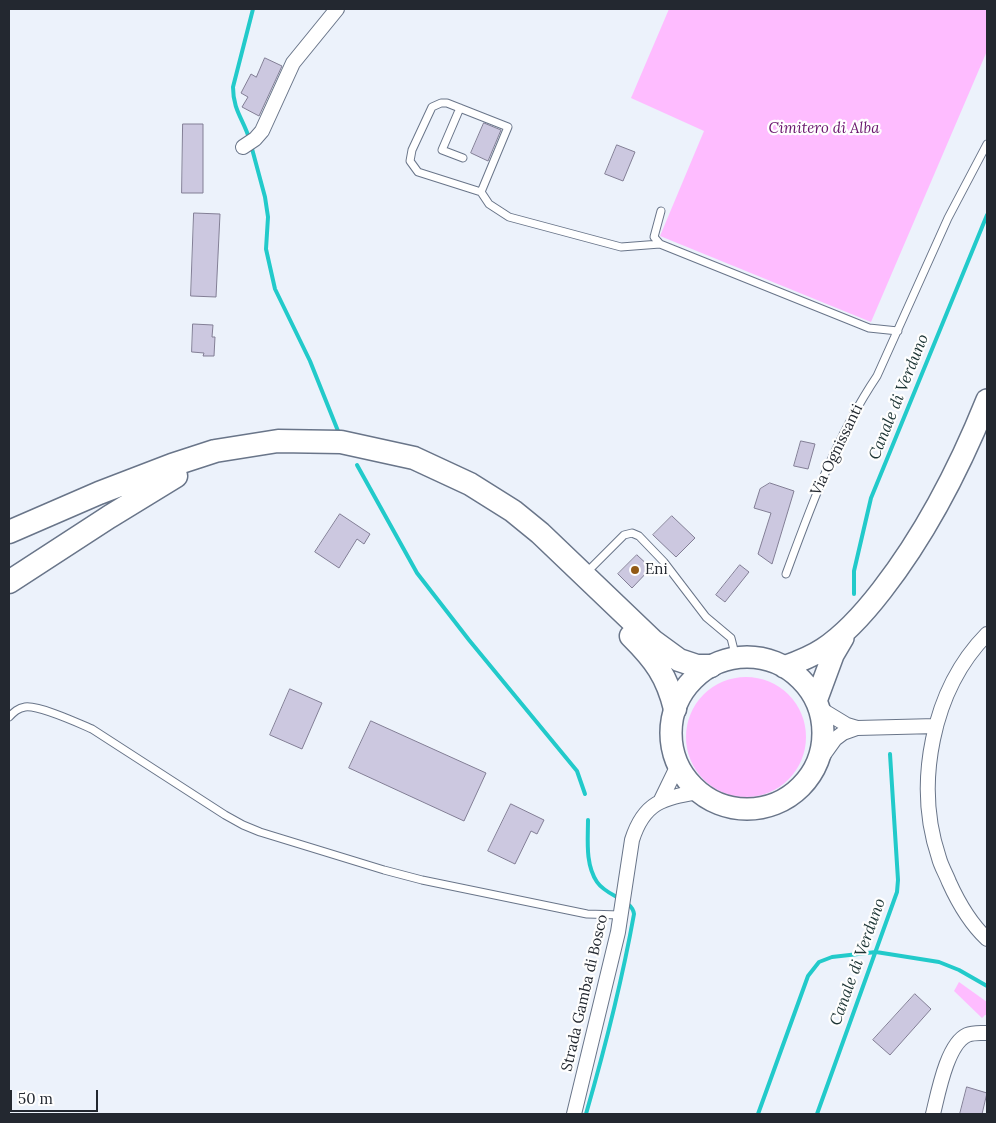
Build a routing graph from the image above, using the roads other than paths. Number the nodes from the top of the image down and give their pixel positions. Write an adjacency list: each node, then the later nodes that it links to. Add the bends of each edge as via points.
1 (337, 9): 4 (street, via 293,63 262,131)
2 (460, 108): 5 (lane, via 442,150); 6 (lane, via 508,127); 6 (lane, via 440,103 432,107 410,161 418,172)
3 (987, 144): 9 (lane, Via Ognissanti, via 948,218)
4 (243, 147)
5 (462, 158)
6 (481, 192): 8 (lane, via 489,204 509,218 621,247)
7 (661, 211): 8 (lane, via 654,237)
8 (660, 244): 9 (lane, via 869,328)
9 (898, 331): 15 (lane, Via Ognissanti, via 877,376 841,437)
10 (987, 400): 17 (main road, via 932,515 898,569)
11 (176, 476): 13 (highway, via 101,504); 16 (highway, via 108,516); 23 (highway, via 219,462 279,451 341,453 410,469 464,493 532,542 644,649 664,677)
12 (9, 532): 14 (highway, via 172,465 215,451 278,441 341,442 414,458 470,484 513,511)
13 (9, 549)
14 (584, 574): 19 (lane, via 624,535 632,533 639,536 664,562 706,617 731,638); 20 (highway, via 653,641 679,660 697,666)
15 (786, 574)
16 (9, 582)
17 (851, 625): 21 (main road, via 823,649); 22 (main road, via 833,655)
18 (987, 634): 25 (street, via 960,668)
19 (736, 658): 20 (main road); 21 (main road, via 761,658)
20 (711, 666): 23 (main road, via 685,689)
21 (784, 667): 22 (main road, via 798,676)
22 (818, 704): 26 (street, via 846,725); 27 (main road, via 824,732)
23 (675, 709): 28 (main road, via 671,737)
24 (9, 717): 31 (lane, via 18,708 34,707 86,727 225,815 260,832 422,880 587,914)
25 (936, 726): 26 (street); 32 (street, via 928,771 929,815 938,858 956,897)
26 (857, 728): 27 (street, via 835,739)
27 (817, 764): 29 (main road, via 796,792 765,808 730,808)
28 (678, 765): 29 (main road); 30 (street, Strada Gamba di Bosco)
29 (698, 792): 30 (street, Strada Gamba di Bosco)
30 (661, 800): 31 (street, Strada Gamba di Bosco, via 641,818 635,829)
31 (620, 913): 34 (street, Strada Gamba di Bosco)
32 (987, 939)
33 (987, 1033): 35 (street, via 967,1035 961,1040 946,1064)
34 (574, 1114)
35 (932, 1114)

